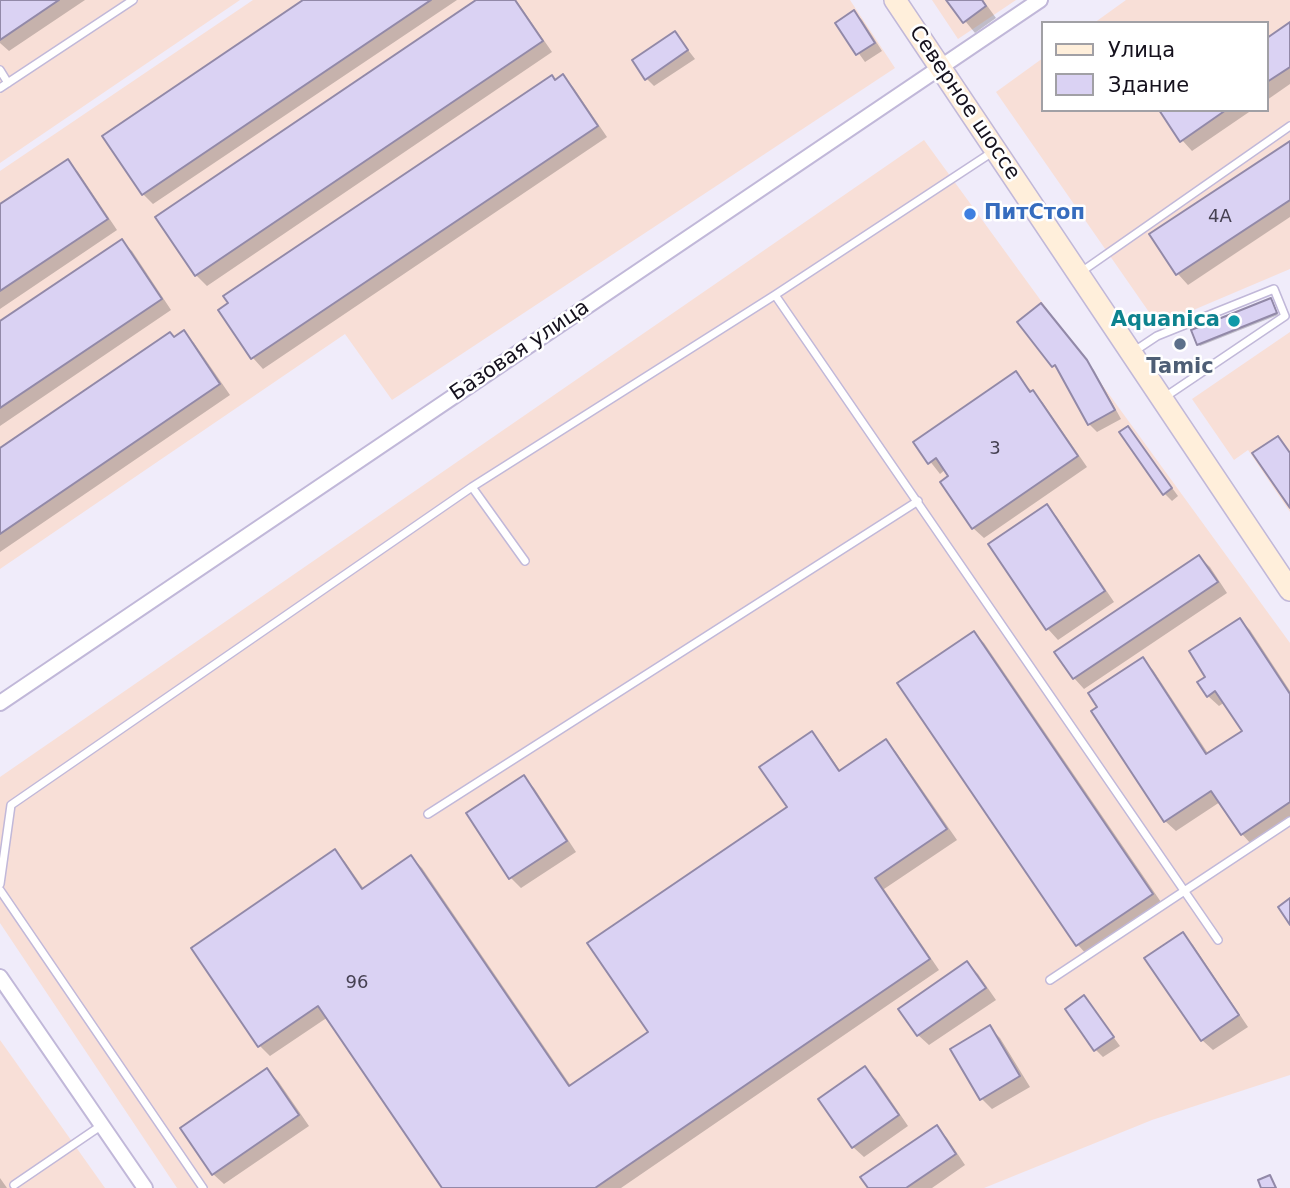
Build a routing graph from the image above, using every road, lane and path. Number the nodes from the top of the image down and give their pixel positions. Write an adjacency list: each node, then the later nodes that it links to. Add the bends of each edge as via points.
1 (133, 0): 6 (lane)
2 (895, 0): 4 (main road, Северное шоссе)
3 (1040, 0): 4 (street, Базовая улица)
4 (939, 67): 9 (main road, Северное шоссе); 18 (street, Базовая улица)
5 (0, 70): 6 (lane)
6 (8, 83): 7 (lane)
7 (0, 88)
8 (1290, 126): 10 (lane)
9 (995, 150): 10 (main road, Северное шоссе); 11 (lane)
10 (1078, 274): 12 (main road, Северное шоссе)
11 (775, 295): 14 (lane); 15 (lane)
12 (1131, 354): 13 (main road, Северное шоссе); 13 (lane, via 1157,336 1274,289 1284,316)
13 (1162, 400): 17 (main road, Северное шоссе)
14 (472, 487): 16 (lane); 21 (lane, via 11,805)
15 (919, 501): 19 (lane); 23 (lane)
16 (525, 561)
17 (1290, 590)
18 (0, 703)
19 (428, 814)
20 (1290, 821): 23 (lane)
21 (0, 884)
22 (0, 890): 30 (lane)
23 (1185, 890): 24 (lane); 26 (lane)
24 (1218, 940)
25 (0, 977): 27 (street)
26 (1050, 980)
27 (102, 1125): 28 (lane); 29 (street)
28 (13, 1185)
29 (145, 1188)
30 (203, 1188)

